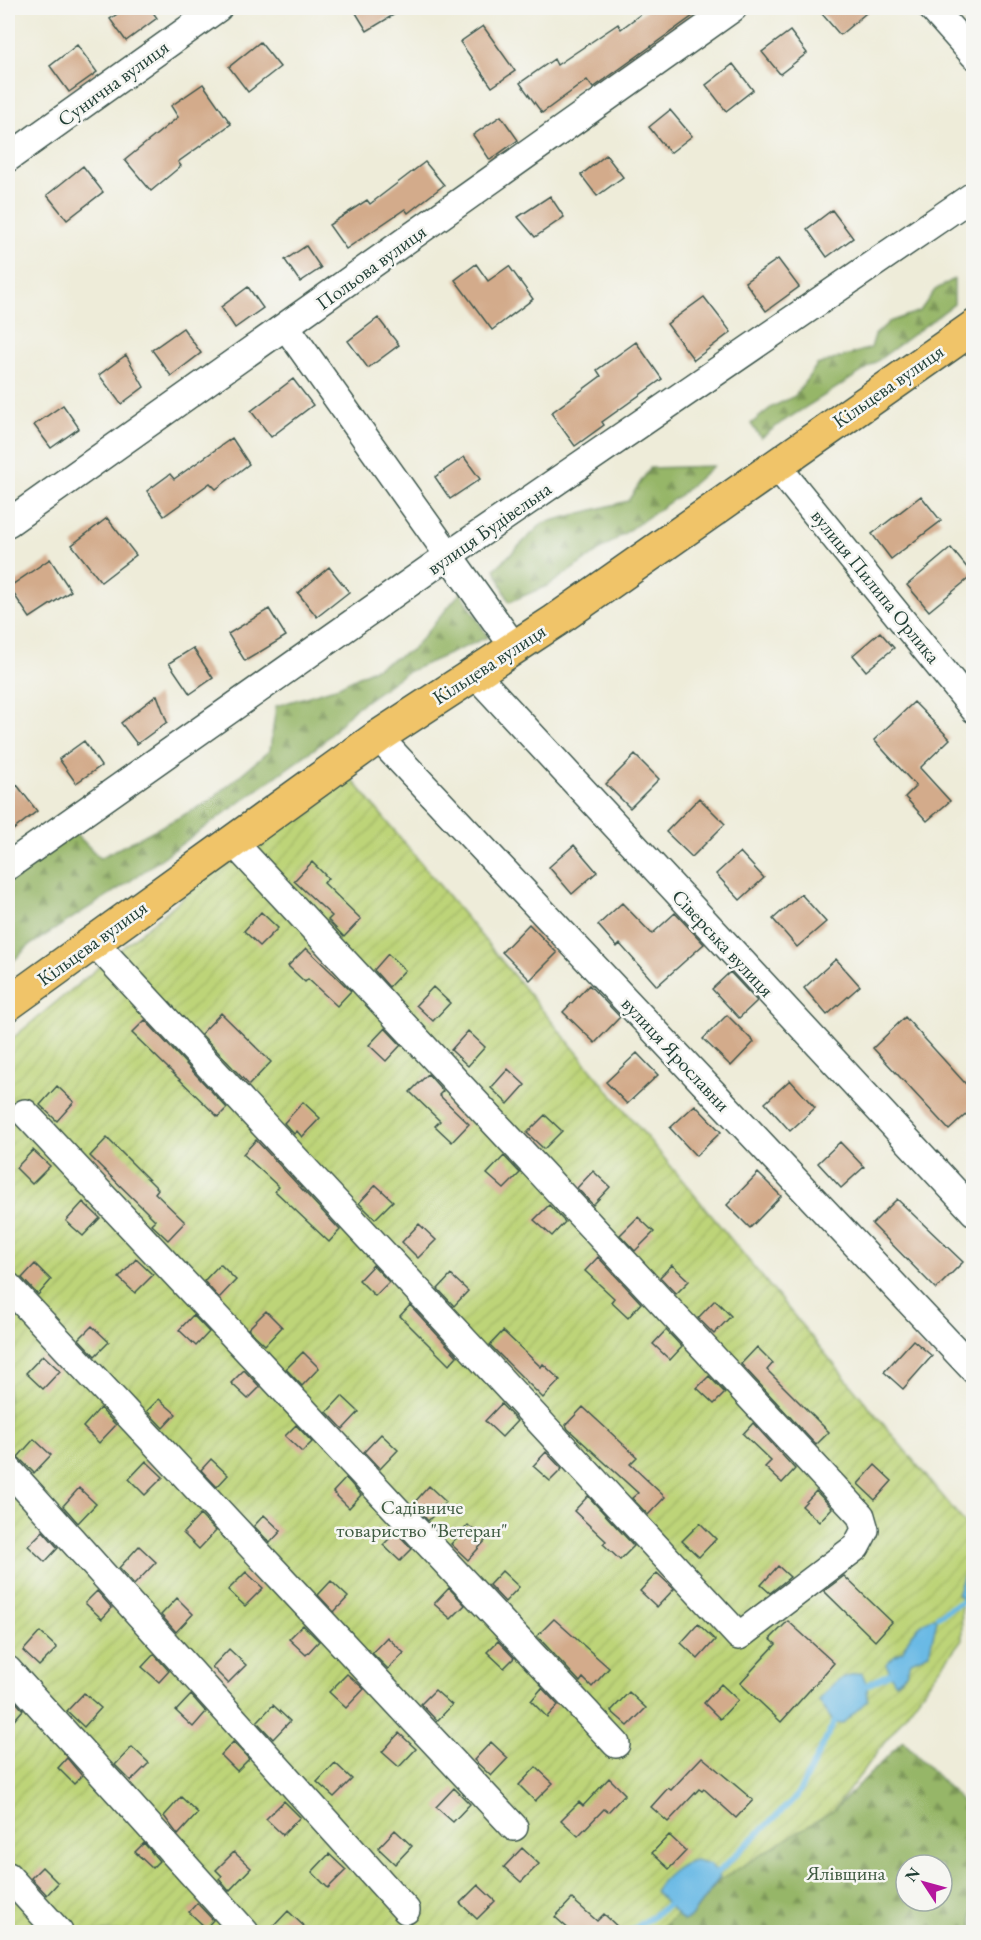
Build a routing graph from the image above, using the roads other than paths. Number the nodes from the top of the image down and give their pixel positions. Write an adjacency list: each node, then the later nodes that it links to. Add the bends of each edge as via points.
1 (218, 8): 5 (street, Сунична вулиця)
2 (733, 8): 8 (street, Польова вулиця)
3 (932, 8): 4 (street)
4 (974, 55)
5 (8, 158)
6 (974, 195): 11 (street, вулиця Будівельна)
7 (974, 327): 9 (main road, Кільцева вулиця)
8 (287, 328): 10 (street, Польова вулиця); 11 (street)
9 (776, 465): 12 (main road, Кільцева вулиця); 14 (street, вулиця Пилипа Орлика)
10 (8, 524)
11 (449, 555): 12 (street); 17 (street, вулиця Будівельна)
12 (514, 647): 13 (main road, Кільцева вулиця)
13 (474, 673): 15 (main road, Кільцева вулиця); 21 (street, Сіверська вулиця)
14 (974, 709)
15 (378, 737): 16 (main road, Кільцева вулиця); 23 (street, вулиця Ярославни)
16 (234, 843): 18 (main road, Кільцева вулиця); 18 (street, via 861,1516 865,1530 856,1547 739,1636)
17 (8, 866)
18 (93, 941): 19 (main road, Кільцева вулиця)
19 (8, 1004)
20 (25, 1113): 26 (street)
21 (974, 1212)
22 (8, 1286): 27 (street)
23 (974, 1370)
24 (8, 1469): 29 (street)
25 (8, 1670): 31 (street)
26 (616, 1744)
27 (514, 1827)
28 (8, 1876): 30 (street)
29 (406, 1910)
30 (58, 1932)
31 (245, 1932)

